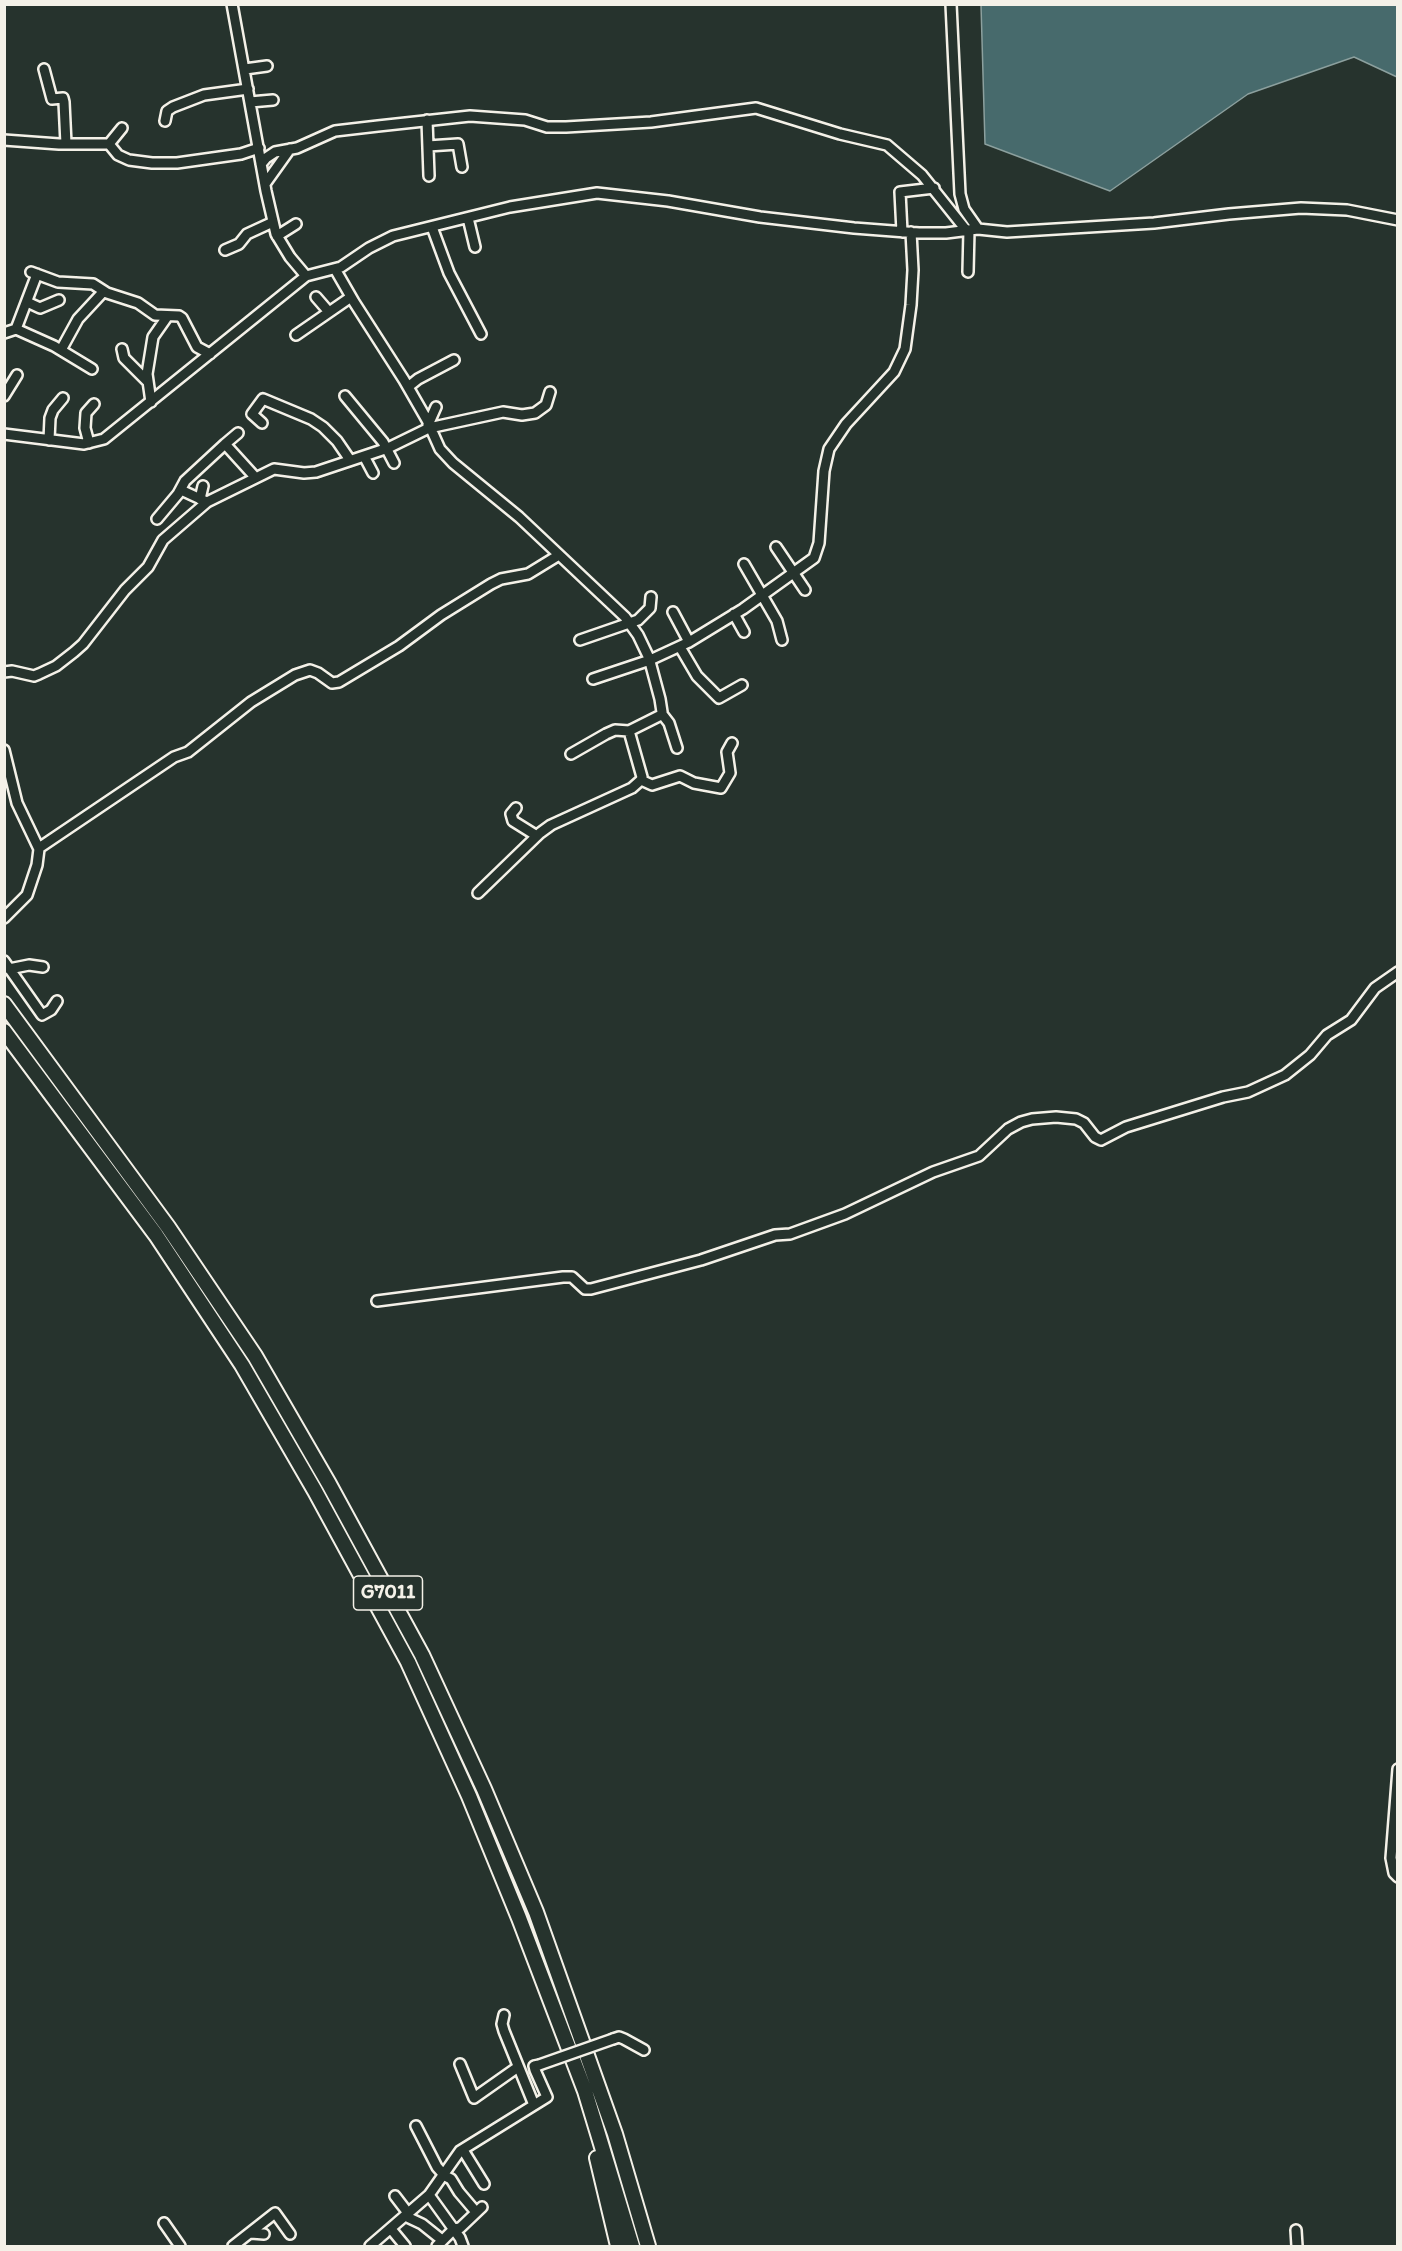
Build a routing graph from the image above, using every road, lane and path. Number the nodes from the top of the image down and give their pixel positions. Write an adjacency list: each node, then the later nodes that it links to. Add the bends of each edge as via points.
1 (232, 4): 5 (street)
2 (951, 4): 28 (street, via 960,194)
3 (267, 66): 5 (street)
4 (44, 69): 13 (street, via 52,99 63,98)
5 (244, 69): 6 (street)
6 (248, 88): 8 (street); 10 (street, via 204,95 173,106)
7 (273, 100): 8 (street)
8 (250, 102): 16 (street)
9 (427, 120): 15 (street); 17 (street, via 335,131); 22 (street, via 470,116 566,127 651,122 756,108 887,145)
10 (165, 121)
11 (122, 128): 14 (street)
12 (4, 140): 13 (street)
13 (66, 144): 14 (street)
14 (109, 144): 16 (street, via 129,160 152,163 177,163)
15 (428, 146): 19 (street, via 458,144); 20 (street)
16 (259, 148): 18 (street)
17 (290, 149): 18 (street, via 275,152); 21 (street)
18 (261, 164): 21 (street)
19 (462, 167)
20 (429, 176)
21 (265, 184): 25 (street)
22 (934, 188): 28 (street); 29 (street, via 900,192)
23 (468, 218): 27 (street); 29 (street, via 597,193); 31 (street)
24 (1398, 220): 28 (street, via 1347,210 1301,208 1143,224 1007,232)
25 (273, 222): 30 (street); 32 (street)
26 (296, 224): 30 (street)
27 (432, 227): 33 (street, via 393,236); 45 (street, via 449,273)
28 (971, 229): 29 (street); 34 (street)
29 (906, 232): 82 (street, via 911,305 904,355 829,449 818,549 814,558)
30 (277, 236): 35 (street)
31 (475, 247)
32 (225, 250)
33 (335, 269): 35 (street); 38 (street)
34 (968, 272)
35 (306, 276): 49 (street)
36 (104, 291): 40 (street, via 93,284 58,282 34,273); 42 (street); 48 (street, via 78,320)
37 (315, 297): 41 (street)
38 (351, 297): 41 (street); 54 (street)
39 (59, 300): 40 (street, via 40,308)
40 (27, 302): 43 (street)
41 (330, 312): 46 (street)
42 (166, 317): 49 (street, via 182,318 197,348); 53 (street, via 153,337)
43 (16, 329): 44 (street); 48 (street)
44 (4, 333)
45 (481, 334)
46 (296, 335)
47 (122, 349): 53 (street, via 128,363)
48 (61, 350): 51 (street)
49 (210, 354): 59 (street)
50 (454, 360): 54 (street)
51 (92, 369)
52 (17, 375): 56 (street)
53 (148, 382): 59 (street)
54 (408, 387): 63 (street)
55 (550, 392): 63 (street, via 546,405 535,413 503,412)
56 (4, 396)
57 (345, 396): 69 (street)
58 (63, 398): 66 (street, via 53,410)
59 (151, 402): 67 (street, via 104,439)
60 (94, 404): 67 (street, via 86,413)
61 (436, 407): 63 (street)
62 (262, 423): 71 (street, via 252,414 263,399 323,427)
63 (429, 427): 69 (street); 80 (street, via 448,458 508,506)
64 (238, 432): 68 (street)
65 (4, 434): 66 (street)
66 (49, 440): 67 (street)
67 (89, 443)
68 (225, 444): 74 (street); 76 (street)
69 (388, 448): 70 (street); 72 (street)
70 (364, 456): 71 (street); 73 (street)
71 (350, 460): 74 (street, via 316,472 274,469)
72 (394, 463)
73 (373, 473)
74 (255, 477): 77 (street)
75 (203, 486): 77 (street)
76 (181, 490): 77 (street); 78 (street)
77 (203, 500): 95 (street, via 163,540 148,567 74,652 34,676)
78 (157, 519)
79 (776, 548): 82 (street)
80 (559, 555): 88 (street); 108 (street, via 528,574 491,584 339,682 332,683 310,670 286,681 251,702 188,752 174,757)
81 (744, 564): 84 (street)
82 (794, 573): 83 (street); 84 (street)
83 (805, 590)
84 (763, 595): 87 (street); 91 (street)
85 (651, 597): 88 (street, via 647,612)
86 (673, 612): 92 (street)
87 (734, 614): 89 (street); 92 (street)
88 (630, 623): 90 (street); 94 (street)
89 (744, 632)
90 (580, 640)
91 (782, 640)
92 (689, 642): 93 (street)
93 (680, 647): 94 (street); 97 (street, via 697,676 720,698)
94 (650, 660): 96 (street); 98 (street)
95 (4, 672)
96 (593, 679)
97 (742, 685)
98 (662, 714): 99 (street); 101 (street)
99 (628, 731): 103 (street, via 615,730); 104 (street)
100 (732, 743): 104 (street, via 727,752 730,773 721,788 680,776 652,785)
101 (677, 748)
102 (4, 750): 105 (street)
103 (571, 754)
104 (641, 780): 107 (street, via 632,788 558,820)
105 (9, 794): 108 (street)
106 (516, 808): 107 (street, via 511,814 513,821)
107 (537, 836): 109 (street)
108 (39, 848): 110 (street, via 27,895)
109 (478, 893)
110 (4, 918)
111 (7, 965): 112 (street); 114 (street, via 42,1016)
112 (43, 967)
113 (1398, 972): 117 (street, via 1376,988 1351,1020 1327,1035 1286,1076 1248,1092 1126,1127 1101,1140 1076,1119 1032,1119 1008,1129 979,1156 933,1172 842,1216 691,1263 591,1289 585,1289 572,1277 563,1277)
114 (57, 1001)
115 (4, 1004): 148 (highway, G7011, via 168,1227 255,1356 422,1655 536,1912 615,2134)
116 (4, 1031): 124 (highway, G7011, via 156,1235 242,1365 315,1491 408,1662 465,1786)
117 (377, 1301)
118 (1398, 1769): 119 (street, via 1391,1858)
119 (1398, 1876)
120 (504, 2015): 123 (street, via 502,2024)
121 (644, 2050): 125 (street, bridge, via 619,2037 534,2066 547,2097)
122 (460, 2064): 123 (street, via 474,2098)
123 (518, 2067): 125 (street)
124 (585, 2091): 146 (highway); 147 (highway, G7011)
125 (534, 2105): 127 (street)
126 (416, 2126): 128 (street)
127 (463, 2150): 128 (street); 129 (street)
128 (445, 2176): 130 (street); 135 (street, via 479,2210)
129 (484, 2184)
130 (429, 2194): 132 (street); 135 (street)
131 (395, 2196): 132 (street)
132 (407, 2215): 134 (street); 140 (street)
133 (164, 2223): 141 (street)
134 (391, 2229): 143 (street); 144 (street)
135 (454, 2229): 140 (street); 145 (street)
136 (1296, 2230): 149 (street)
137 (251, 2233): 138 (street); 139 (street, via 275,2213); 142 (street)
138 (264, 2234)
139 (290, 2234)
140 (440, 2243)
141 (180, 2247)
142 (233, 2247)
143 (370, 2247)
144 (405, 2247)
145 (463, 2247)
146 (618, 2247)
147 (632, 2247)
148 (648, 2247)
149 (1297, 2247)

